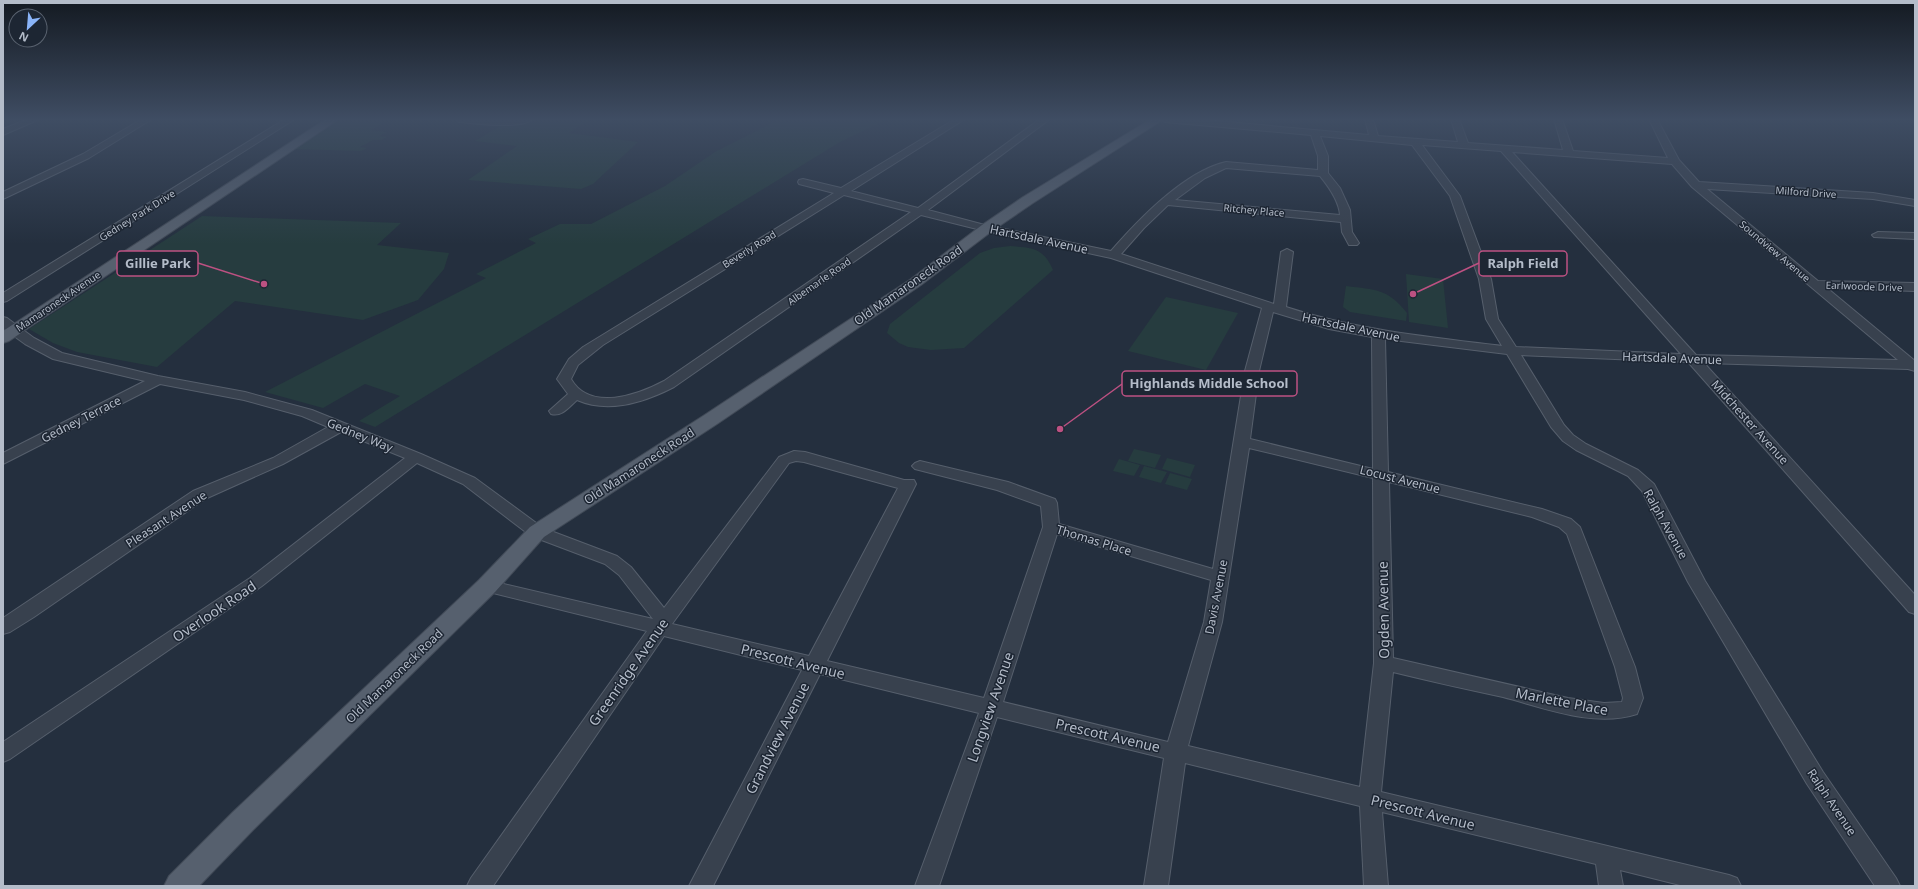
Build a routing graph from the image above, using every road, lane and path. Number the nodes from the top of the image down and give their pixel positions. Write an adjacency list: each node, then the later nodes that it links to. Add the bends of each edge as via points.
1 (77, 160): 17 (street)
2 (224, 160): 31 (street, Gedney Park Drive)
3 (258, 160): 33 (main road, Mamaroneck Avenue)
4 (269, 160): 33 (main road, Mamaroneck Avenue)
5 (895, 160): 16 (street, Beverly Road)
6 (989, 160): 20 (street, Albemarle Road)
7 (1092, 160): 23 (main road, Old Mamaroneck Road)
8 (1323, 160): 13 (street)
9 (1429, 160): 35 (street, Ralph Avenue, via 1455,196 1485,279 1492,319)
10 (1514, 160): 36 (street, Midchester Avenue)
11 (1668, 160): 12 (street)
12 (1675, 161): 15 (street, Soundview Avenue)
13 (1323, 173): 18 (street, via 1218,166); 22 (street, via 1335,188 1345,210)
14 (803, 182): 16 (street, Hartsdale Avenue)
15 (1696, 185): 19 (street, Milford Drive, via 1873,196); 29 (street, Soundview Avenue)
16 (844, 192): 20 (street, Hartsdale Avenue); 39 (street, Beverly Road, via 587,351 567,368 564,378)
17 (3, 196)
18 (1164, 202): 22 (street, Ritchey Place); 28 (street, via 1146,218)
19 (1911, 202): 21 (street)
20 (920, 211): 23 (street, Hartsdale Avenue); 39 (street, Albemarle Road, via 669,384 650,394 613,402 593,400)
21 (1915, 215)
22 (1344, 219): 26 (street)
23 (987, 228): 28 (street, Hartsdale Avenue); 50 (main road, Old Mamaroneck Road, via 916,282)
24 (1878, 235): 25 (street)
25 (1915, 236)
26 (1353, 243)
27 (1287, 252): 32 (street, Davis Avenue)
28 (1114, 255): 32 (street, Hartsdale Avenue)
29 (1814, 284): 30 (street, Earlwoode Drive); 37 (street, Soundview Avenue)
30 (1915, 288)
31 (3, 298)
32 (1274, 308): 34 (street, Hartsdale Avenue, via 1334,326); 42 (street, Davis Avenue, via 1252,371)
33 (6, 328): 38 (street, Gedney Way, via 58,356)
34 (1378, 334): 35 (street, Hartsdale Avenue); 46 (street, Ogden Avenue)
35 (1512, 350): 36 (street, Hartsdale Avenue); 71 (street, Ralph Avenue, via 1558,427 1568,438 1632,473 1648,488 1697,582 1733,643 1815,778)
36 (1692, 358): 37 (street, Hartsdale Avenue); 53 (street, Midchester Avenue)
37 (1914, 366)
38 (158, 380): 41 (street, Gedney Way, via 261,400 307,413); 44 (street, Gedney Terrace)
39 (576, 394): 40 (street)
40 (556, 411)
41 (339, 427): 43 (street, Gedney Way); 55 (street, Pleasant Avenue, via 278,461 199,495)
42 (1242, 442): 46 (street, Locust Avenue); 51 (street, Davis Avenue)
43 (416, 457): 50 (street, Gedney Way, via 470,481); 60 (street, Overlook Road, via 256,582)
44 (3, 459)
45 (920, 466): 49 (street, Thomas Place, via 1039,498 1049,503)
46 (1380, 474): 48 (street, Locust Avenue); 56 (street, Ogden Avenue)
47 (908, 485): 54 (street, Greenridge Avenue, via 806,457 794,456 782,461); 57 (street, Grandview Avenue)
48 (1557, 520): 56 (street, Marlette Place, via 1574,531 1625,667 1633,698 1630,708 1624,711 1610,711 1576,706)
49 (1051, 527): 51 (street, Thomas Place); 58 (street, Longview Avenue)
50 (537, 532): 52 (main road, Old Mamaroneck Road); 54 (street, Gedney Way, via 611,560 625,571)
51 (1221, 577): 59 (street, Davis Avenue, via 1213,622)
52 (487, 586): 54 (street, Prescott Avenue); 63 (main road, Old Mamaroneck Road)
53 (1915, 607)
54 (662, 624): 57 (street, Prescott Avenue); 64 (street, Greenridge Avenue)
55 (3, 627)
56 (1384, 663): 61 (street, Ogden Avenue)
57 (814, 666): 58 (street, Prescott Avenue); 65 (street, Grandview Avenue)
58 (991, 707): 59 (street, Prescott Avenue); 66 (street, Longview Avenue)
59 (1176, 751): 61 (street, Prescott Avenue); 67 (street, Davis Avenue)
60 (3, 753)
61 (1370, 799): 62 (street, Prescott Avenue); 68 (street, Ogden Avenue)
62 (1606, 856): 69 (street); 70 (street, Prescott Avenue)
63 (179, 886)
64 (479, 886)
65 (701, 886)
66 (927, 886)
67 (1156, 886)
68 (1376, 886)
69 (1612, 886)
70 (1729, 886)
71 (1888, 886)

